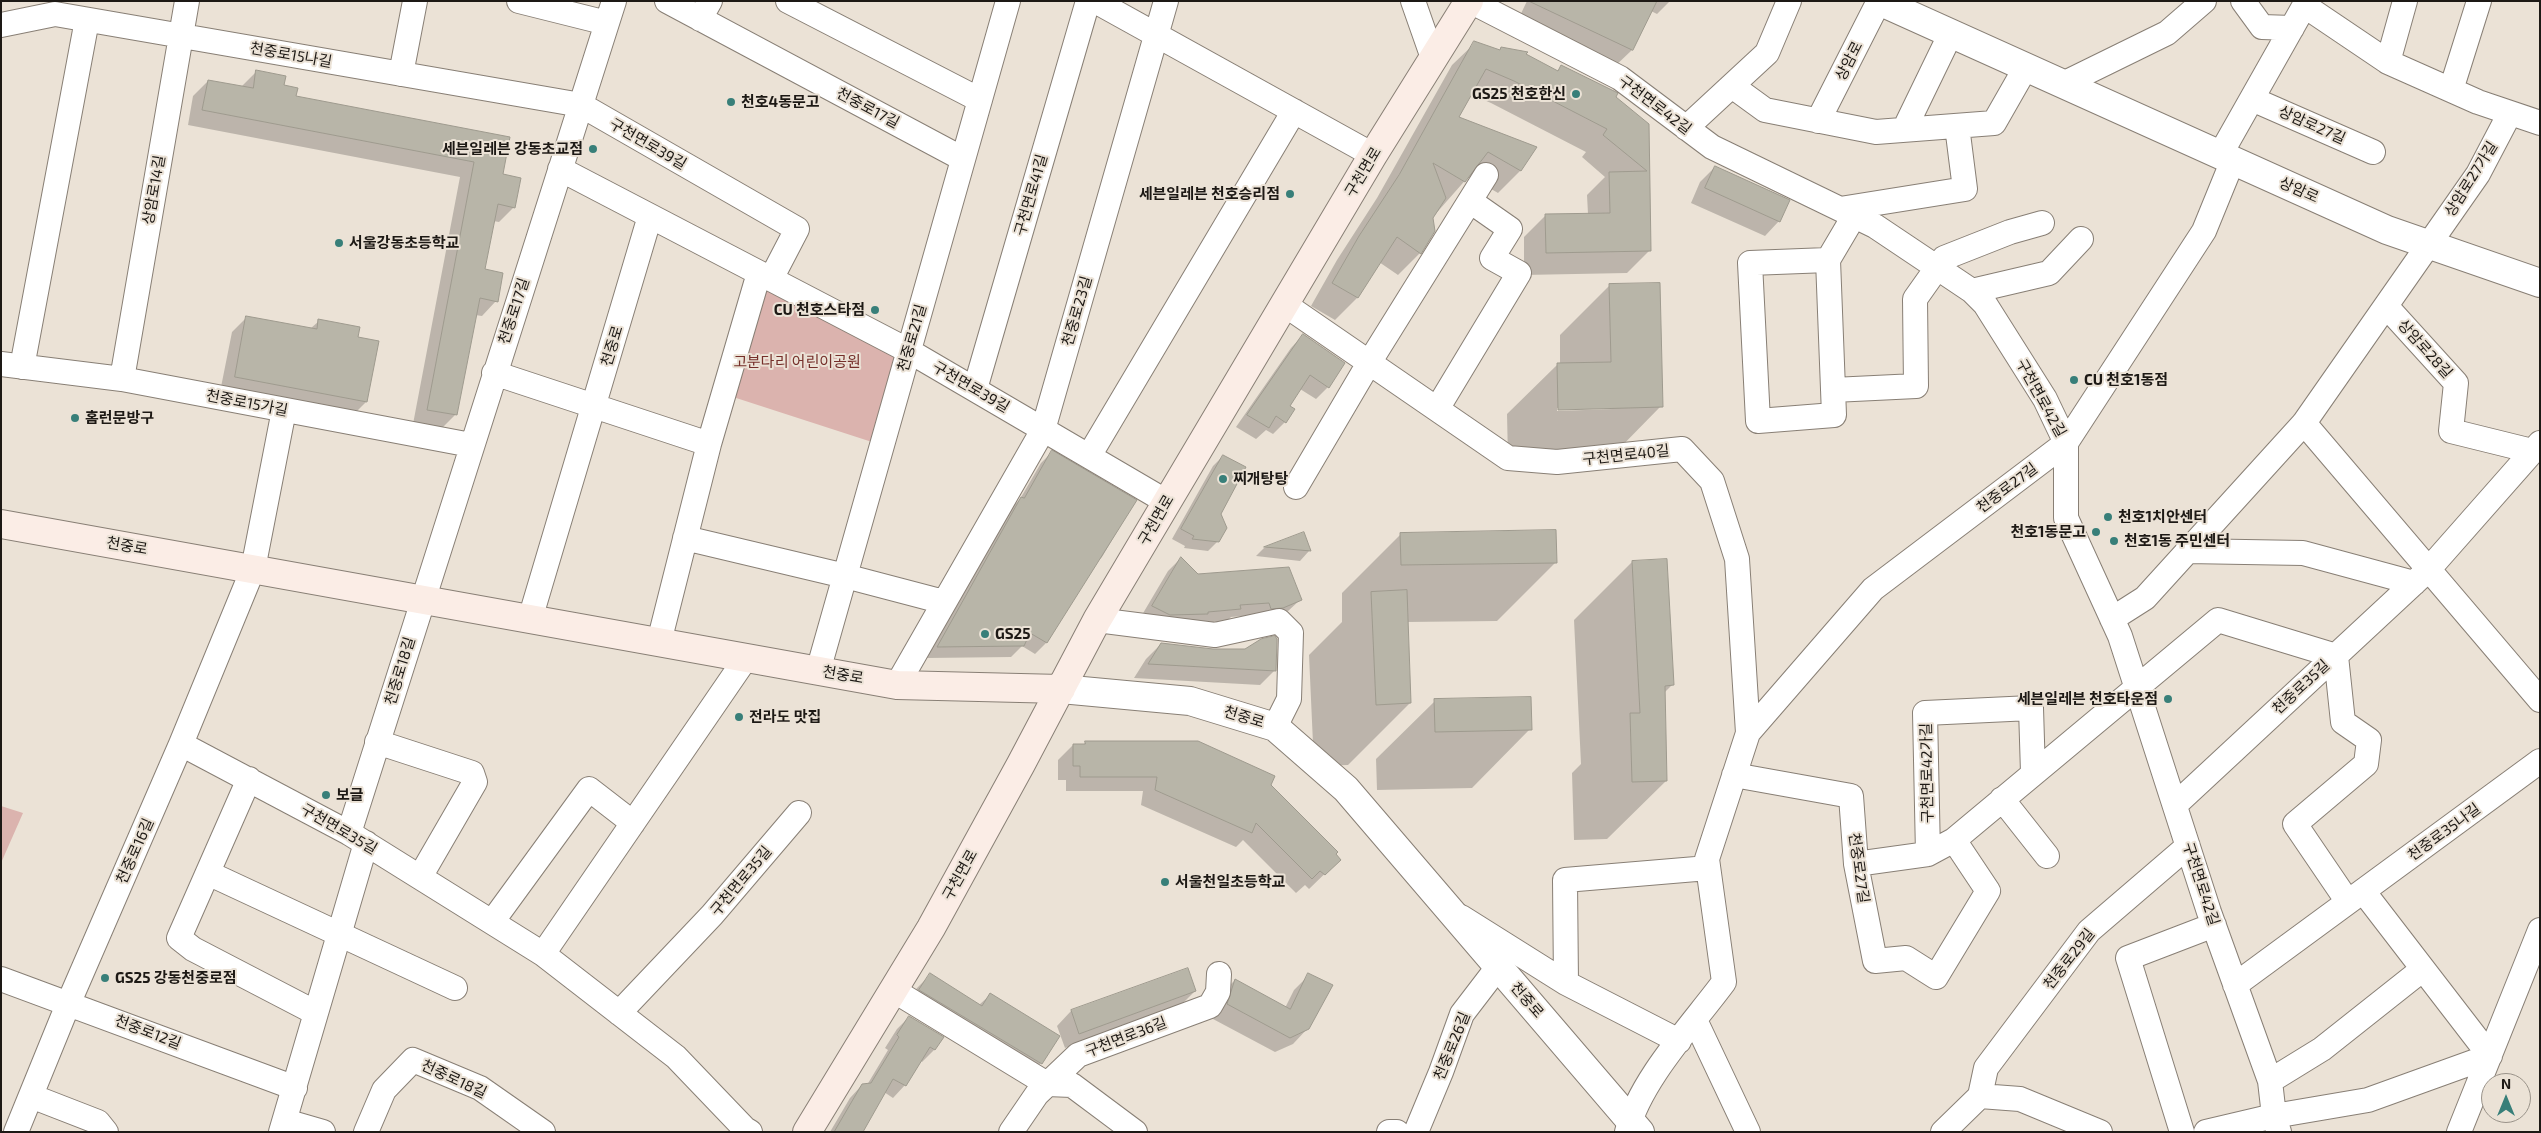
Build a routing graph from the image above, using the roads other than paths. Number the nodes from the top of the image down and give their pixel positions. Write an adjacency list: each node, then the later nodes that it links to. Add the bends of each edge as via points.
1 (187, 1): 27 (street, 상암로14길)
2 (415, 1): 31 (street)
3 (519, 1): 21 (street, 천중로17길)
4 (667, 1): 20 (street, 천중로17길)
5 (788, 1): 36 (street)
6 (1008, 1): 36 (street, 천중로21길)
7 (1088, 1): 69 (street, 구천면로41길)
8 (1095, 1): 26 (street)
9 (1166, 1): 26 (street, 천중로23길)
10 (1413, 1): 28 (street)
11 (1470, 1): 28 (main road, 구천면로); 43 (street, 구천면로42길, via 1620,78)
12 (1789, 1): 33 (street, via 1767,53)
13 (1879, 1): 25 (street, 상암로); 40 (street, 상암로)
14 (2204, 1): 32 (street, via 2167,33)
15 (2243, 1): 24 (street, via 2262,28)
16 (2405, 1): 29 (street)
17 (2479, 1): 34 (street)
18 (2306, 4): 24 (street); 29 (street)
19 (56, 8): 22 (street, 천중로15나길); 23 (street, 천중로15나길)
20 (705, 10): 48 (street, 천중로17길)
21 (611, 12): 37 (street, 천중로17길)
22 (87, 20): 27 (street, 천중로15나길); 66 (street, 천중로15가길)
23 (1, 25)
24 (2292, 28): 35 (street)
25 (1951, 33): 30 (street, 상암로); 44 (street)
26 (1156, 35): 38 (street); 75 (street, 천중로23길)
27 (181, 36): 31 (street, 천중로15나길); 68 (street, 상암로14길)
28 (1433, 58): 46 (main road, 구천면로)
29 (2388, 62): 34 (street)
30 (2026, 67): 32 (street, 상암로); 42 (street, via 1994,123)
31 (401, 74): 37 (street, 천중로15나길)
32 (2064, 84): 47 (street, 상암로)
33 (1732, 86): 40 (street, via 1765,110); 43 (street)
34 (2451, 90): 39 (street)
35 (2252, 99): 45 (street, 상암로27길); 47 (street)
36 (980, 100): 48 (street, 천중로21길)
37 (580, 106): 49 (street, 천중로17길); 59 (street, 구천면로39길, via 797,229)
38 (1294, 111): 46 (street); 80 (street)
39 (2510, 113): 41 (street); 56 (street, 상암로27가길, via 2478,174)
40 (1818, 121): 44 (street, via 1876,132)
41 (2540, 123)
42 (1957, 126): 44 (street); 52 (street, via 1965,189)
43 (1686, 128): 52 (street, 구천면로42길, via 1712,147)
44 (1904, 130)
45 (2373, 152)
46 (1373, 155): 62 (main road, 구천면로)
47 (2226, 157): 56 (street, 상암로, via 2388,230); 76 (street, 천중로27길, via 2204,231)
48 (963, 159): 64 (street, 천중로21길)
49 (560, 169): 53 (street, 구천면로39길); 67 (street, 천중로17길)
50 (1486, 175): 51 (street)
51 (1470, 202): 65 (street); 72 (street, via 1510,229 1492,258 1519,273)
52 (1847, 212): 57 (street); 58 (street, 구천면로42길, via 1875,226)
53 (650, 216): 59 (street, 구천면로39길); 71 (street, 천중로)
54 (2042, 223): 58 (street, via 1944,258)
55 (2081, 239): 61 (street, via 2049,273)
56 (2429, 244): 60 (street, 상암로); 63 (street, 상암로28길)
57 (1828, 260): 70 (street); 70 (street, via 1750,263 1758,421 1834,415)
58 (1936, 269): 61 (street, 구천면로42길); 70 (street, via 1915,299 1916,386)
59 (765, 276): 64 (street, 구천면로39길); 77 (street)
60 (2540, 283)
61 (1972, 291): 76 (street, 구천면로42길, via 1985,304 2040,391)
62 (1284, 304): 65 (street, 구천면로40길); 82 (main road, 구천면로)
63 (2386, 306): 74 (street, 상암로28길); 79 (street, 상암로28길, via 2456,383 2451,432)
64 (909, 350): 69 (street, 구천면로39길); 87 (street, 천중로21길)
65 (1370, 363): 72 (street, 구천면로40길); 81 (street)
66 (12, 365): 68 (street, 천중로15가길)
67 (494, 373): 71 (street); 78 (street, 천중로17길)
68 (122, 379): 73 (street, 천중로15가길)
69 (975, 389): 75 (street, 구천면로39길)
70 (1833, 390)
71 (593, 406): 77 (street); 92 (street, 천중로)
72 (1437, 409): 103 (street, 구천면로40길, via 1508,458 1556,462 1682,450 1712,481 1737,559)
73 (284, 410): 78 (street, 천중로15가길); 86 (street)
74 (2304, 423): 85 (street, 상암로28길); 88 (street)
75 (1043, 430): 80 (street, 구천면로39길); 90 (street, 천중로23길)
76 (2066, 443): 91 (street, 구천면로42길, via 2066,518); 103 (street, 천중로27길, via 1873,589)
77 (709, 444): 84 (street)
78 (471, 445): 89 (street, 천중로17길)
79 (2536, 447): 88 (street, 천중로35길)
80 (1089, 456): 82 (street, 구천면로39길)
81 (1296, 488)
82 (1166, 502): 93 (main road, 구천면로)
83 (1, 524): 86 (main road, 천중로)
84 (685, 538): 87 (street); 94 (street)
85 (2187, 551): 88 (street, via 2303,553); 91 (street, 상암로28길, via 2145,598)
86 (253, 569): 89 (main road, 천중로); 105 (street, 천중로16길)
87 (845, 576): 90 (street); 97 (street, 천중로21길)
88 (2421, 576): 95 (street, 천중로35길); 101 (street)
89 (422, 600): 92 (main road, 천중로); 104 (street, 천중로18길)
90 (944, 602): 98 (street, 천중로23길)
91 (2112, 618): 99 (street, 구천면로42길)
92 (530, 619): 94 (main road, 천중로)
93 (1097, 620): 100 (main road, 구천면로); 102 (street, via 1215,635 1279,620 1292,633 1289,699)
94 (659, 642): 96 (main road, 천중로)
95 (2336, 656): 99 (street, via 2218,620); 111 (street, 천중로35길); 123 (street, via 2343,722 2369,740 2366,764 2295,824)
96 (746, 658): 97 (main road, 천중로); 113 (street)
97 (818, 671): 98 (main road, 천중로)
98 (897, 685): 100 (main road, 천중로)
99 (2136, 686): 107 (street); 111 (street, 구천면로42길)
100 (1061, 689): 102 (street, 천중로, via 1190,701); 137 (main road, 구천면로)
101 (2540, 700)
102 (1274, 727): 124 (street, 천중로, via 1346,789)
103 (1748, 733): 108 (street, 천중로27길)
104 (377, 742): 114 (street, 천중로18길); 122 (street, via 472,772 474,777 475,782)
105 (181, 744): 109 (street, 구천면로35길); 138 (street, 천중로16길)
106 (2540, 761): 123 (street, 천중로35나길)
107 (2033, 773): 110 (street); 117 (street, 구천면로42가길, via 2031,708 1925,713)
108 (1734, 775): 119 (street, 천중로27길, via 1851,796); 120 (street, 천중로27길, via 1707,859)
109 (249, 779): 114 (street, 구천면로35길); 121 (street)
110 (2002, 799): 115 (street); 118 (street)
111 (2175, 805): 116 (street, 구천면로42길)
112 (799, 812): 140 (street, 구천면로35길, via 712,915)
113 (633, 823): 125 (street, via 589,789); 129 (street)
114 (357, 838): 122 (street, 구천면로35길); 128 (street, 천중로18길)
115 (1954, 840): 117 (street); 119 (street, 천중로27길, via 1988,891 1936,977 1906,958 1875,961)
116 (2188, 846): 126 (street, 구천면로42길); 148 (street, 천중로29길, via 2089,931 1986,1068)
117 (1928, 854): 119 (street)
118 (2047, 856)
119 (1856, 864)
120 (1708, 868): 134 (street, via 1565,880); 141 (street, 천중로27길, via 1724,982)
121 (208, 874): 128 (street); 139 (street, via 179,938 193,949)
122 (420, 877): 125 (street, 구천면로35길)
123 (2355, 897): 131 (street); 135 (street, 천중로35나길)
124 (1451, 911): 130 (street, 천중로); 134 (street)
125 (492, 922): 129 (street, 구천면로35길)
126 (2214, 925): 135 (street, 구천면로42길); 168 (street, via 2128,958)
127 (2540, 930): 143 (street)
128 (339, 935): 136 (street); 139 (street, 천중로18길)
129 (544, 954): 140 (street, 구천면로35길)
130 (1498, 966): 152 (street, 천중로); 164 (street, 천중로26길, via 1462,1014)
131 (2423, 970): 143 (street); 144 (street, via 2322,1049)
132 (1220, 974): 145 (street, 구천면로36길, via 1218,992 1210,1006 1078,1055)
133 (1, 979): 138 (street, 천중로12길)
134 (1566, 983): 142 (street)
135 (2235, 985): 144 (street, 구천면로42길)
136 (455, 988)
137 (893, 990): 145 (street); 159 (main road, 구천면로)
138 (69, 1002): 146 (street, 천중로12길); 147 (street, 천중로16길)
139 (316, 1013): 146 (street, 천중로18길)
140 (619, 1013): 153 (street, 구천면로35길, via 676,1057)
141 (1695, 1020): 142 (street, 천중로27길); 165 (street)
142 (1679, 1041): 152 (street, 천중로27길, via 1648,1083)
143 (2490, 1056): 149 (street, via 2368,1100); 170 (street)
144 (2270, 1081): 149 (street, 구천면로42길)
145 (1047, 1084): 160 (street, 구천면로36길); 161 (street, via 1072,1086)
146 (295, 1088): 150 (street, 천중로18길)
147 (31, 1096): 154 (street, 천중로16길); 155 (street, via 98,1122)
148 (1980, 1096): 166 (street); 167 (street, via 2020,1099)
149 (2277, 1124): 151 (street)
150 (283, 1126): 156 (street, 천중로18길)
151 (2244, 1127): 169 (street)
152 (1632, 1128)
153 (746, 1131)
154 (16, 1132)
155 (106, 1132)
156 (322, 1132)
157 (366, 1132): 158 (street, 천중로18길, via 384,1090 413,1060 480,1088)
158 (543, 1132)
159 (808, 1132)
160 (1011, 1132)
161 (1135, 1132)
162 (1389, 1132): 163 (street)
163 (1397, 1132)
164 (1416, 1132)
165 (1748, 1132)
166 (1943, 1132)
167 (2100, 1132)
168 (2182, 1132)
169 (2206, 1132)
170 (2460, 1132)

